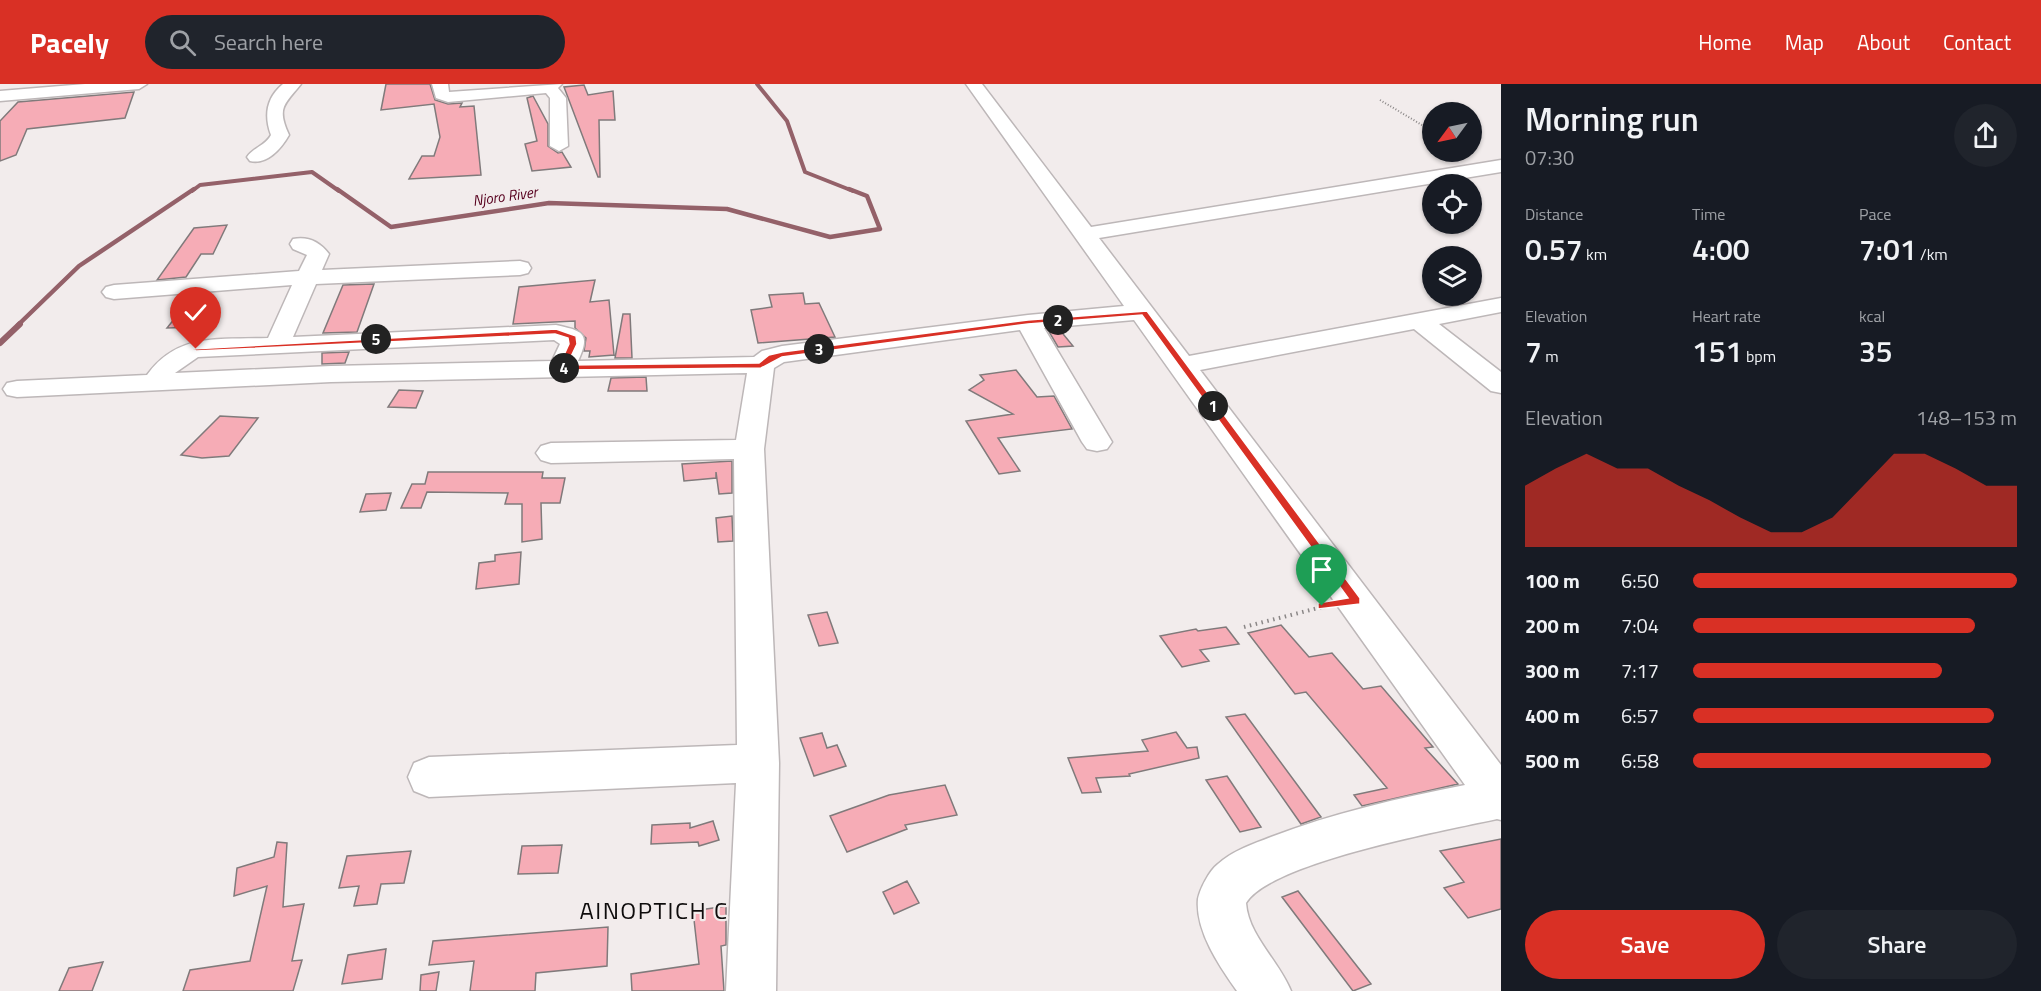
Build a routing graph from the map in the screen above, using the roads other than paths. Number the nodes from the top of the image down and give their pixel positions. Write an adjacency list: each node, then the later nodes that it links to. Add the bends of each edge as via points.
1 (139, 84): 6 (street)
2 (293, 84): 9 (street, via 280,95 274,110 279,140)
3 (440, 84): 5 (street, via 442,95 448,97)
4 (974, 84): 11 (street)
5 (552, 86): 8 (street, via 558,98)
6 (26, 91): 7 (street)
7 (4, 103)
8 (559, 146)
9 (256, 157)
10 (1501, 166): 11 (street)
11 (1086, 234): 17 (street)
12 (301, 244): 14 (street, via 318,254)
13 (520, 268): 14 (street)
14 (309, 277): 15 (street); 20 (street)
15 (114, 292)
16 (1501, 305): 18 (street)
17 (1144, 312): 19 (street); 22 (street)
18 (1417, 320): 22 (street); 25 (street)
19 (1028, 322): 21 (street, via 782,354); 27 (street)
20 (278, 344): 23 (street, via 556,332 572,336 573,344); 24 (street, via 188,351 170,362)
21 (761, 365): 23 (street); 28 (street)
22 (1184, 365): 32 (street)
23 (562, 368): 24 (street, via 331,374)
24 (154, 384): 26 (street)
25 (1501, 385)
26 (17, 388)
27 (1097, 442)
28 (748, 449): 29 (street); 30 (street)
29 (551, 453)
30 (758, 763): 31 (street); 33 (street)
31 (429, 777)
32 (1501, 799): 34 (street, via 1349,831 1250,867 1234,878 1222,895 1223,922)
33 (751, 991)
34 (1266, 991)

